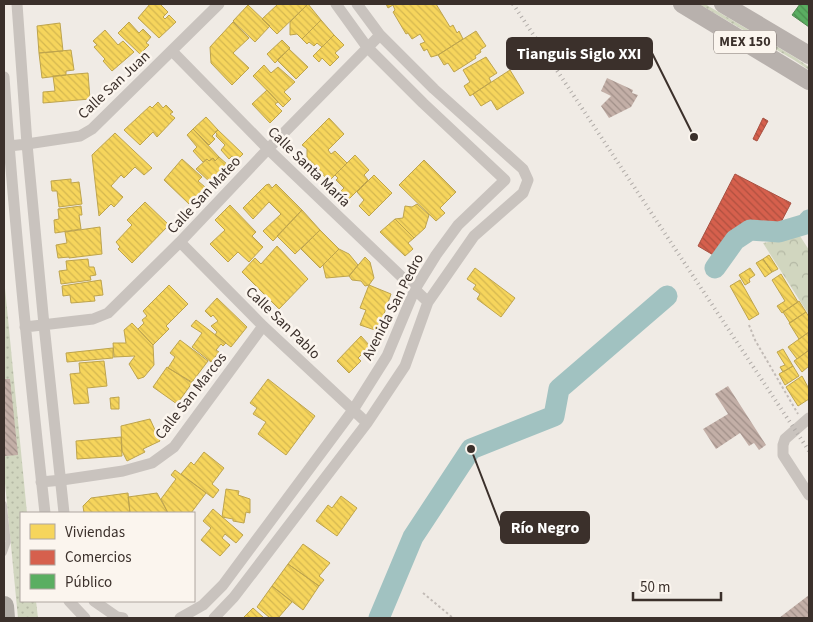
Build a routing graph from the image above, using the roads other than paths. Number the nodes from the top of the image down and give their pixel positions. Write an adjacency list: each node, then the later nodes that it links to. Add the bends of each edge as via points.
1 (17, 4): 13 (street)
2 (219, 4): 9 (street, Calle San Juan)
3 (336, 4): 8 (street)
4 (357, 4): 7 (street)
5 (682, 4): 12 (main road, MEX 150)
6 (730, 6): 10 (main road, MEX 150)
7 (380, 35): 8 (street, Calle San Mateo); 17 (street, via 523,169)
8 (367, 47): 15 (street, Calle San Mateo); 16 (street)
9 (172, 51): 13 (street, Calle San Juan, via 92,129 80,136); 15 (street, Calle Santa María)
10 (809, 55)
11 (4, 77): 14 (street)
12 (809, 81)
13 (27, 144): 14 (street, Calle San Juan); 21 (street)
14 (8, 146): 23 (street)
15 (268, 149): 18 (street, Calle San Mateo); 19 (street, Calle Santa María)
16 (505, 180): 17 (street); 19 (street, Avenida San Pedro, via 458,225)
17 (528, 180): 20 (street, Avenida San Pedro, via 523,193 474,236)
18 (180, 242): 21 (street, Calle San Mateo, via 108,313 93,319); 22 (street, Calle San Pablo)
19 (415, 289): 20 (street, Calle Santa María); 24 (street, Avenida San Pedro, via 387,356)
20 (428, 302): 26 (street, Avenida San Pedro, via 405,366)
21 (44, 325): 23 (street, Calle San Mateo); 27 (street)
22 (263, 326): 24 (street, Calle San Pablo); 27 (street, Calle San Marcos, via 174,447 152,463)
23 (26, 327): 28 (street)
24 (353, 410): 26 (street, Calle San Pablo); 40 (street, Avenida San Pedro, via 223,585 203,605)
25 (804, 422): 29 (street, via 785,439 783,455)
26 (367, 423): 41 (street, Avenida San Pedro, via 234,597)
27 (62, 480): 28 (street, Calle San Marcos); 32 (street)
28 (42, 482): 31 (street)
29 (809, 496)
30 (4, 504): 33 (lane, via 8,542)
31 (45, 512)
32 (64, 512)
33 (4, 553)
34 (70, 602): 38 (street)
35 (95, 602): 39 (street)
36 (4, 606): 37 (highway)
37 (5, 618)
38 (85, 618)
39 (122, 618)
40 (180, 618)
41 (214, 618)

